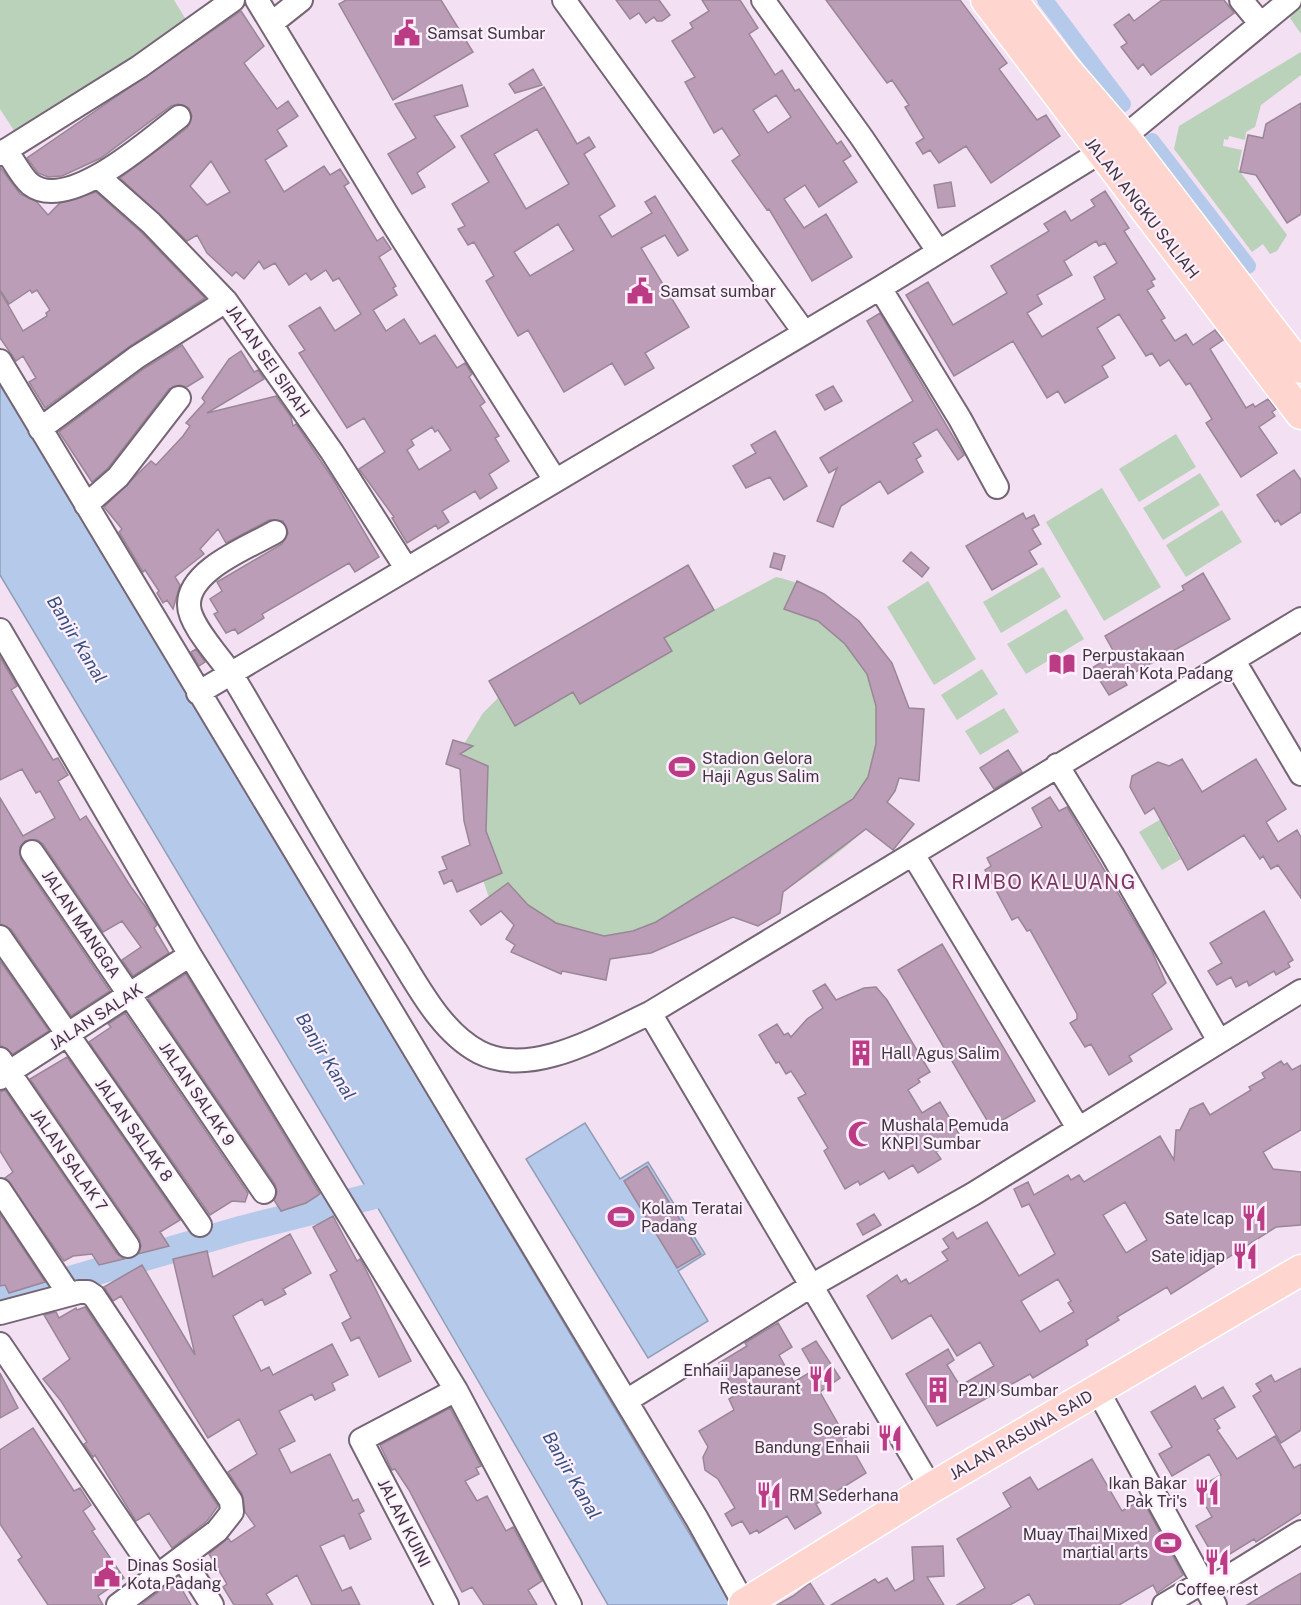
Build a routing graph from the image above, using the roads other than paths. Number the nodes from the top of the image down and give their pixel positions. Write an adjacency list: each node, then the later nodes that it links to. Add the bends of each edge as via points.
1 (233, 0): 14 (street, via 139,67)
2 (257, 0): 10 (street)
3 (302, 0): 10 (street)
4 (564, 0): 19 (street)
5 (763, 0): 16 (street)
6 (986, 0): 13 (main road, JALAN ANGKU SALIAH)
7 (1012, 0): 13 (main road, JALAN ANGKU SALIAH, via 1063,66)
8 (1241, 0): 11 (street)
9 (1290, 0): 11 (street)
10 (272, 23): 25 (street)
11 (1260, 23): 13 (street)
12 (178, 117): 15 (street)
13 (1112, 145): 16 (street); 21 (main road, JALAN ANGKU SALIAH); 23 (main road, JALAN ANGKU SALIAH)
14 (3, 152): 15 (street, via 30,184 42,189 50,191)
15 (100, 178): 18 (street, JALAN SEI SIRAH, via 151,222)
16 (938, 251): 17 (street)
17 (880, 288): 19 (street); 26 (street)
18 (226, 301): 24 (street, via 144,352); 29 (street, JALAN SEI SIRAH, via 332,452)
19 (804, 332): 25 (street)
20 (0, 362): 24 (street)
21 (1301, 368)
22 (180, 398): 27 (street, via 118,477)
23 (1301, 414)
24 (40, 429): 27 (street)
25 (555, 480): 29 (street)
26 (997, 487)
27 (86, 505): 34 (street)
28 (275, 532): 33 (street, via 209,569 190,598 191,616)
29 (406, 568): 33 (street)
30 (1301, 619): 32 (street)
31 (0, 630): 40 (street)
32 (1234, 661): 35 (street); 36 (street)
33 (232, 675): 34 (street); 43 (street, via 372,914 439,1017 459,1037 479,1052 502,1060 539,1059)
34 (198, 693): 59 (street)
35 (1057, 765): 38 (street); 45 (street)
36 (1301, 774)
37 (32, 852): 42 (street, JALAN MANGGA)
38 (914, 856): 43 (street); 47 (street)
39 (0, 937): 44 (street, JALAN SALAK 8)
40 (190, 955): 42 (street, JALAN SALAK); 57 (street)
41 (1301, 991): 45 (street)
42 (130, 996): 44 (street, JALAN SALAK); 49 (street, JALAN SALAK 9)
43 (650, 1013): 53 (street)
44 (69, 1036): 46 (street, JALAN SALAK); 50 (street, JALAN SALAK 8)
45 (1219, 1041): 47 (street)
46 (3, 1070): 51 (street, JALAN SALAK 7)
47 (1078, 1128): 53 (street, via 973,1194)
48 (0, 1190): 54 (street)
49 (264, 1191)
50 (200, 1225)
51 (129, 1246)
52 (1301, 1270): 58 (main road, JALAN RASUNA SAID)
53 (811, 1286): 59 (street); 60 (street)
54 (68, 1288): 55 (street); 62 (street, via 94,1296 231,1501 232,1512 217,1531)
55 (0, 1313)
56 (0, 1344): 63 (street)
57 (456, 1390): 68 (street, JALAN KUINI, via 362,1440); 69 (street)
58 (1098, 1391): 60 (main road, JALAN RASUNA SAID); 64 (street)
59 (626, 1401): 65 (street)
60 (931, 1488): 65 (main road, JALAN RASUNA SAID)
61 (1301, 1532): 64 (street)
62 (183, 1559): 63 (street); 67 (street)
63 (157, 1576): 66 (street)
64 (1208, 1592): 70 (street)
65 (745, 1604)
66 (118, 1605)
67 (212, 1605)
68 (447, 1605)
69 (570, 1605)
70 (1164, 1605)

